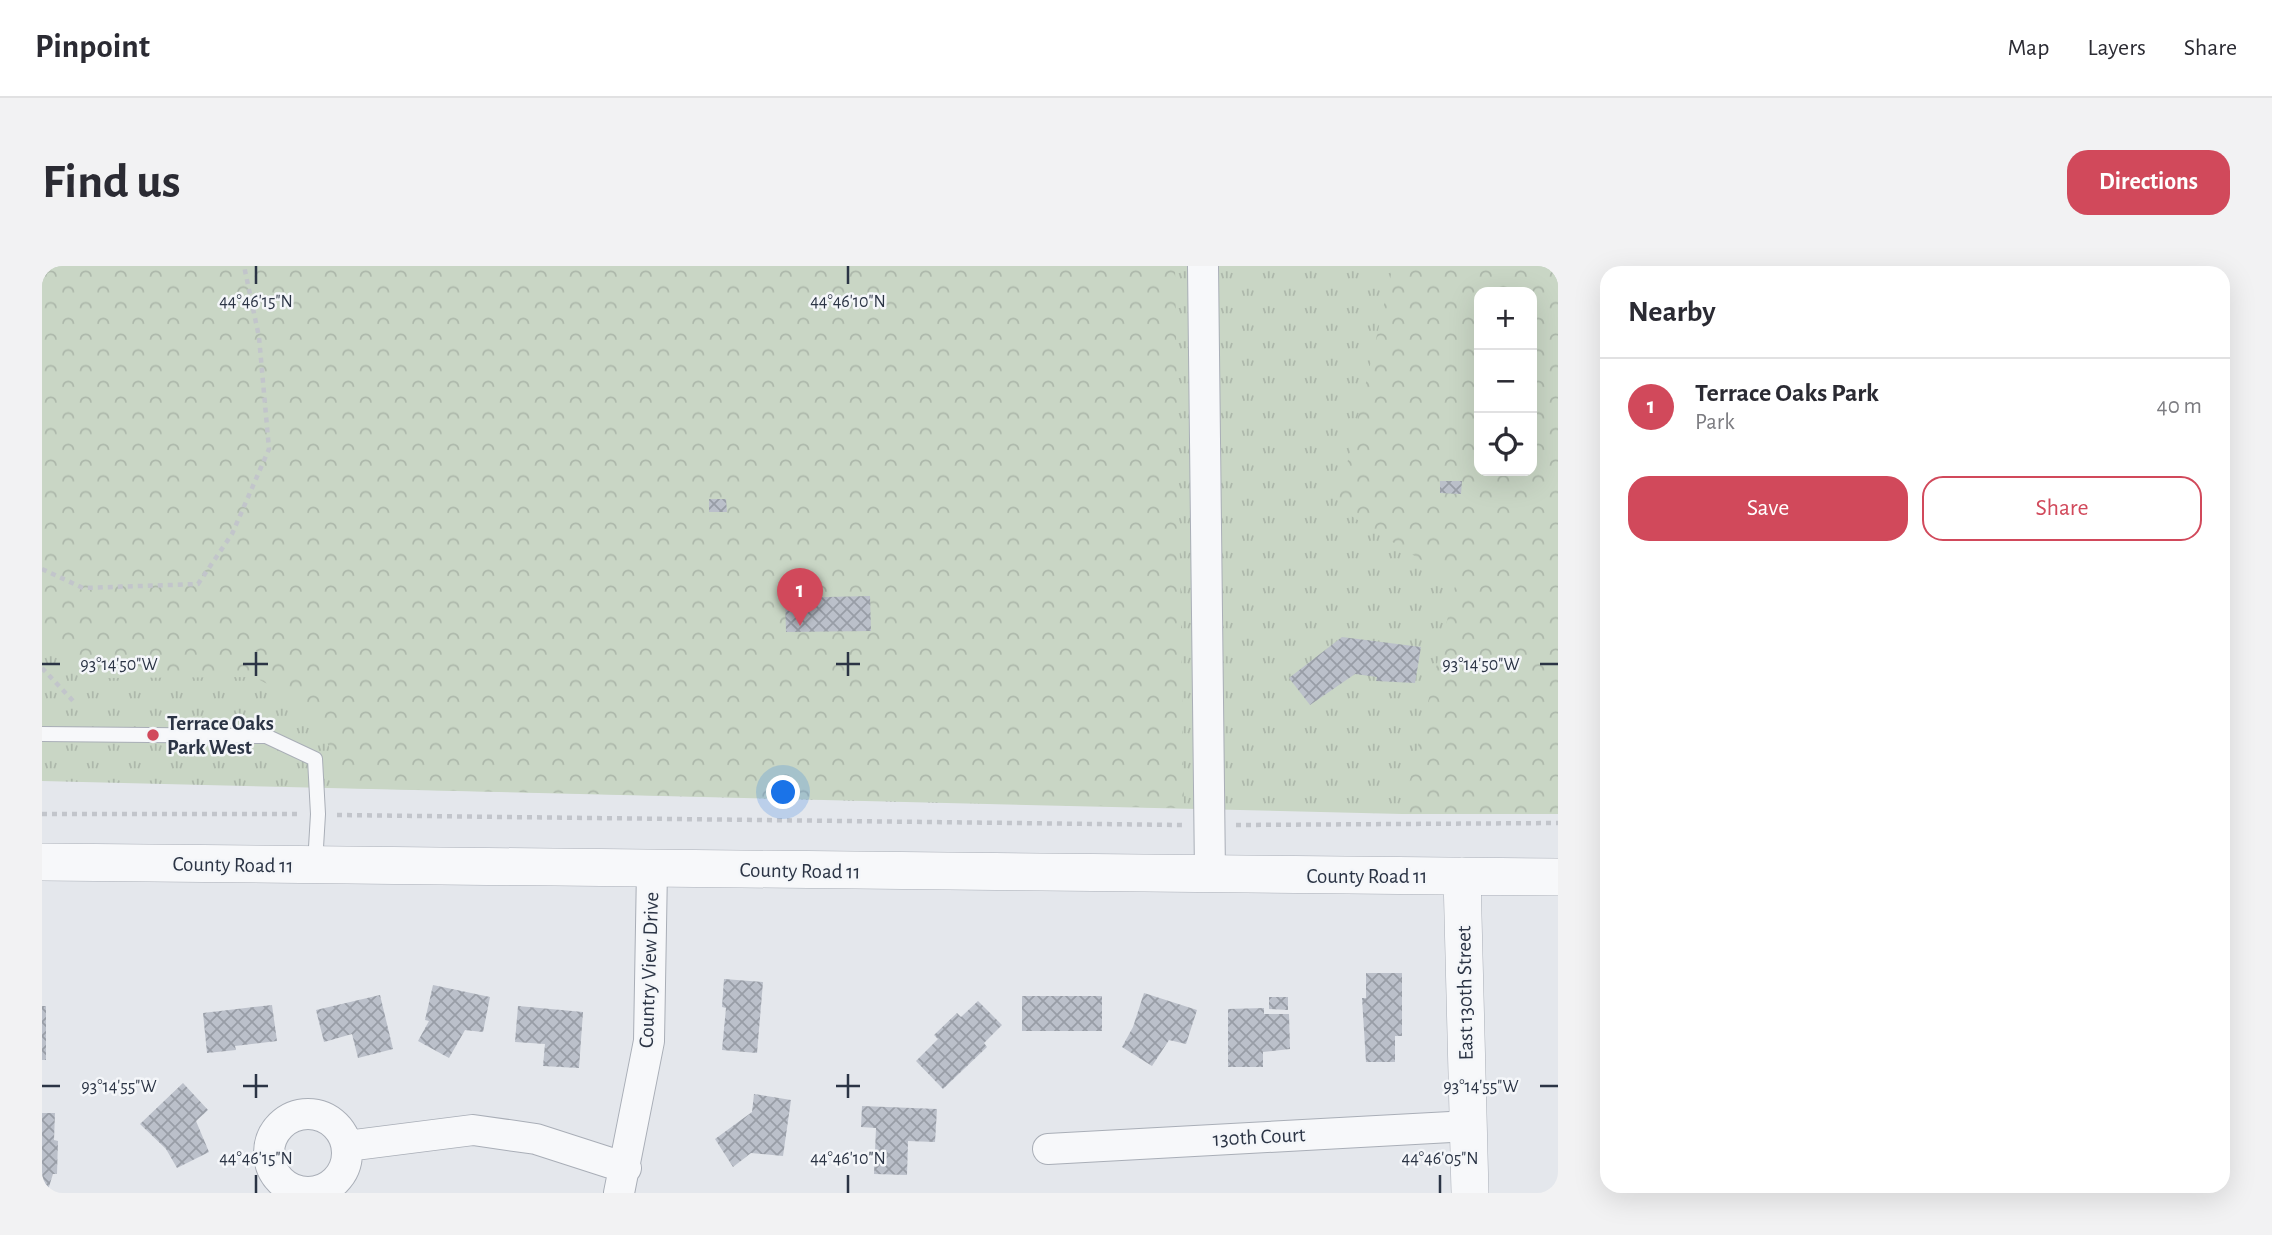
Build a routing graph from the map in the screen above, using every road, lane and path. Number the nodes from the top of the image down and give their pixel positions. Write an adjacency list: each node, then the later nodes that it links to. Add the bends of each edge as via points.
1 (244, 266): 3 (path, via 259,337 269,449 232,534 198,584 83,587)
2 (1203, 266): 10 (street)
3 (42, 569)
4 (42, 668): 5 (path)
5 (76, 705)
6 (42, 734): 8 (lane, via 266,736 315,759)
7 (42, 814): 8 (path)
8 (318, 814): 10 (path); 12 (lane)
9 (1558, 823): 10 (path)
10 (1209, 825): 14 (street)
11 (42, 862): 12 (street, County Road 11)
12 (315, 866): 13 (street, County Road 11)
13 (652, 869): 14 (street, County Road 11); 20 (street, Country View Drive, via 649,1041)
14 (1210, 875): 15 (street, County Road 11)
15 (1462, 876): 16 (street, County Road 11); 17 (street, East 130th Street)
16 (1558, 877)
17 (1469, 1126): 19 (street, 130th Court); 21 (street, East 130th Street)
18 (347, 1146): 20 (street, via 472,1129 536,1139)
19 (1048, 1149)
20 (623, 1180)
21 (1471, 1193)

